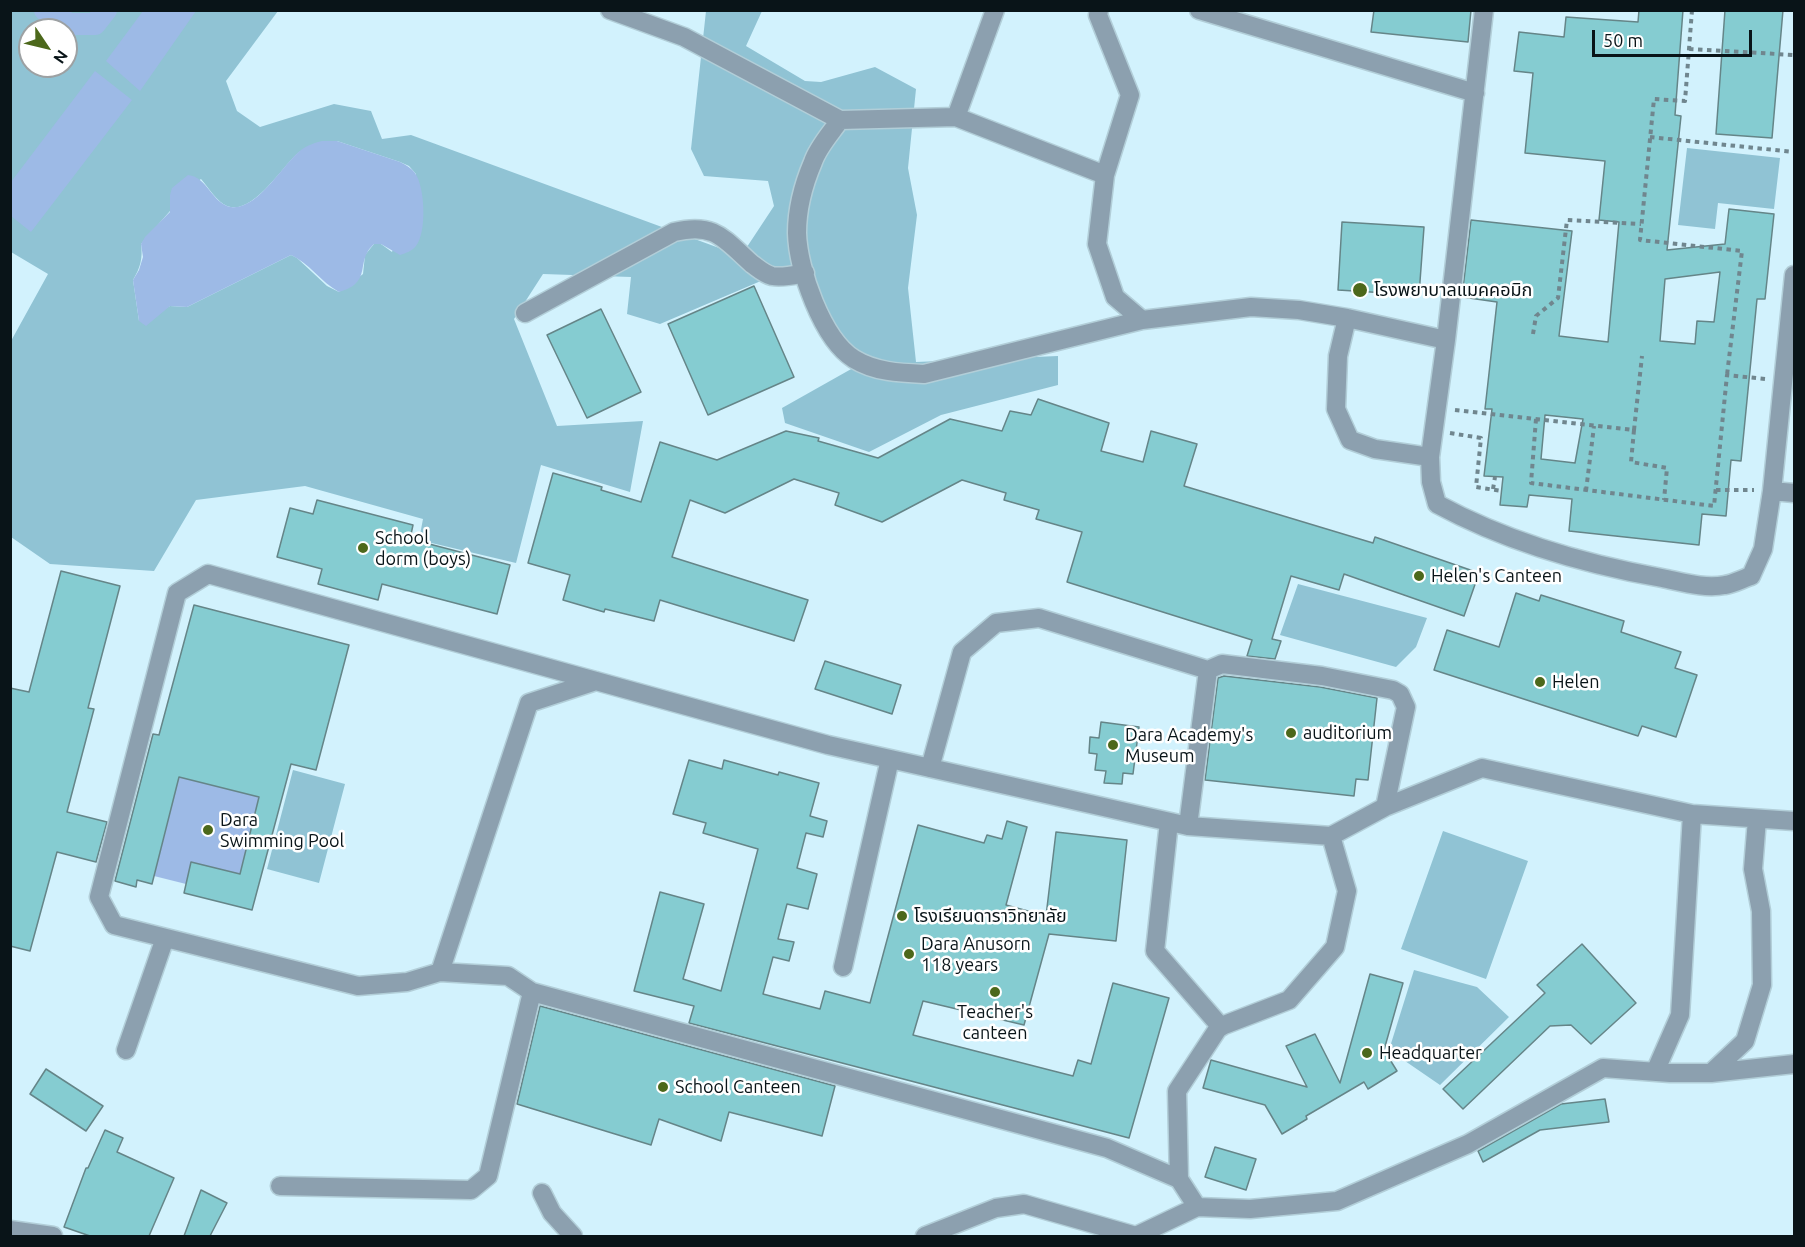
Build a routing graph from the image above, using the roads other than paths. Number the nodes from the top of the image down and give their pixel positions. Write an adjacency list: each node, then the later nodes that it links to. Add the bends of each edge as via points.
1 (610, 10): 9 (street, via 684,37)
2 (995, 10): 8 (street)
3 (1099, 10): 10 (street, via 1130,95)
4 (1199, 10): 6 (street)
5 (1484, 10): 7 (street)
6 (1231, 15): 7 (street)
7 (1475, 93): 16 (street)
8 (956, 117): 9 (street); 10 (street)
9 (840, 120): 11 (street, via 813,159 802,194 797,233)
10 (1106, 175): 15 (street, via 1097,244 1115,297)
11 (804, 273): 13 (street, via 770,276 709,230 687,229 674,232); 15 (street, via 810,296 831,337 853,359 888,372 924,374)
12 (1794, 275): 18 (street)
13 (525, 313)
14 (1347, 318): 15 (street, via 1251,307); 16 (street); 17 (street, via 1338,356 1336,409 1350,440)
15 (1142, 320)
16 (1446, 340): 17 (street)
17 (1430, 457): 18 (street, via 1437,504 1471,522 1610,569 1701,586 1725,585 1751,576 1763,549)
18 (1773, 491): 19 (street)
19 (1794, 493)
20 (1208, 670): 23 (street, via 1039,618 996,623 962,652); 24 (street, via 1222,664 1322,676 1400,694 1406,707); 29 (street)
21 (596, 681): 22 (street); 31 (street, via 208,574 177,593 99,897 114,926); 33 (street, via 529,703)
22 (890, 759): 23 (street); 32 (street)
23 (930, 768): 28 (street)
24 (1385, 807): 25 (street, via 1482,768); 30 (street)
25 (1692, 814): 26 (street); 38 (street, via 1680,1015)
26 (1757, 819): 27 (street); 39 (street, via 1753,869 1761,911 1762,985 1745,1041)
27 (1794, 821)
28 (1169, 822): 29 (street); 35 (street, via 1155,951)
29 (1188, 826): 30 (street)
30 (1331, 836): 35 (street, via 1347,891 1335,947 1290,999)
31 (165, 938): 33 (street, via 358,986 407,982); 36 (street)
32 (843, 967)
33 (440, 972): 34 (street, via 508,976)
34 (532, 992): 40 (street, via 1107,1148); 41 (street, via 488,1176 471,1190)
35 (1221, 1027): 40 (street, via 1177,1091)
36 (126, 1050)
37 (1794, 1064): 39 (street)
38 (1655, 1072): 39 (street); 43 (street, via 1603,1068 1468,1144 1337,1201 1250,1209)
39 (1711, 1073)
40 (1179, 1179): 43 (street)
41 (280, 1186)
42 (542, 1193): 46 (street, via 552,1213)
43 (1197, 1207): 48 (street)
44 (10, 1230): 45 (street)
45 (53, 1236)
46 (573, 1236)
47 (925, 1236): 48 (street, via 996,1208 1024,1204)
48 (1136, 1236)

